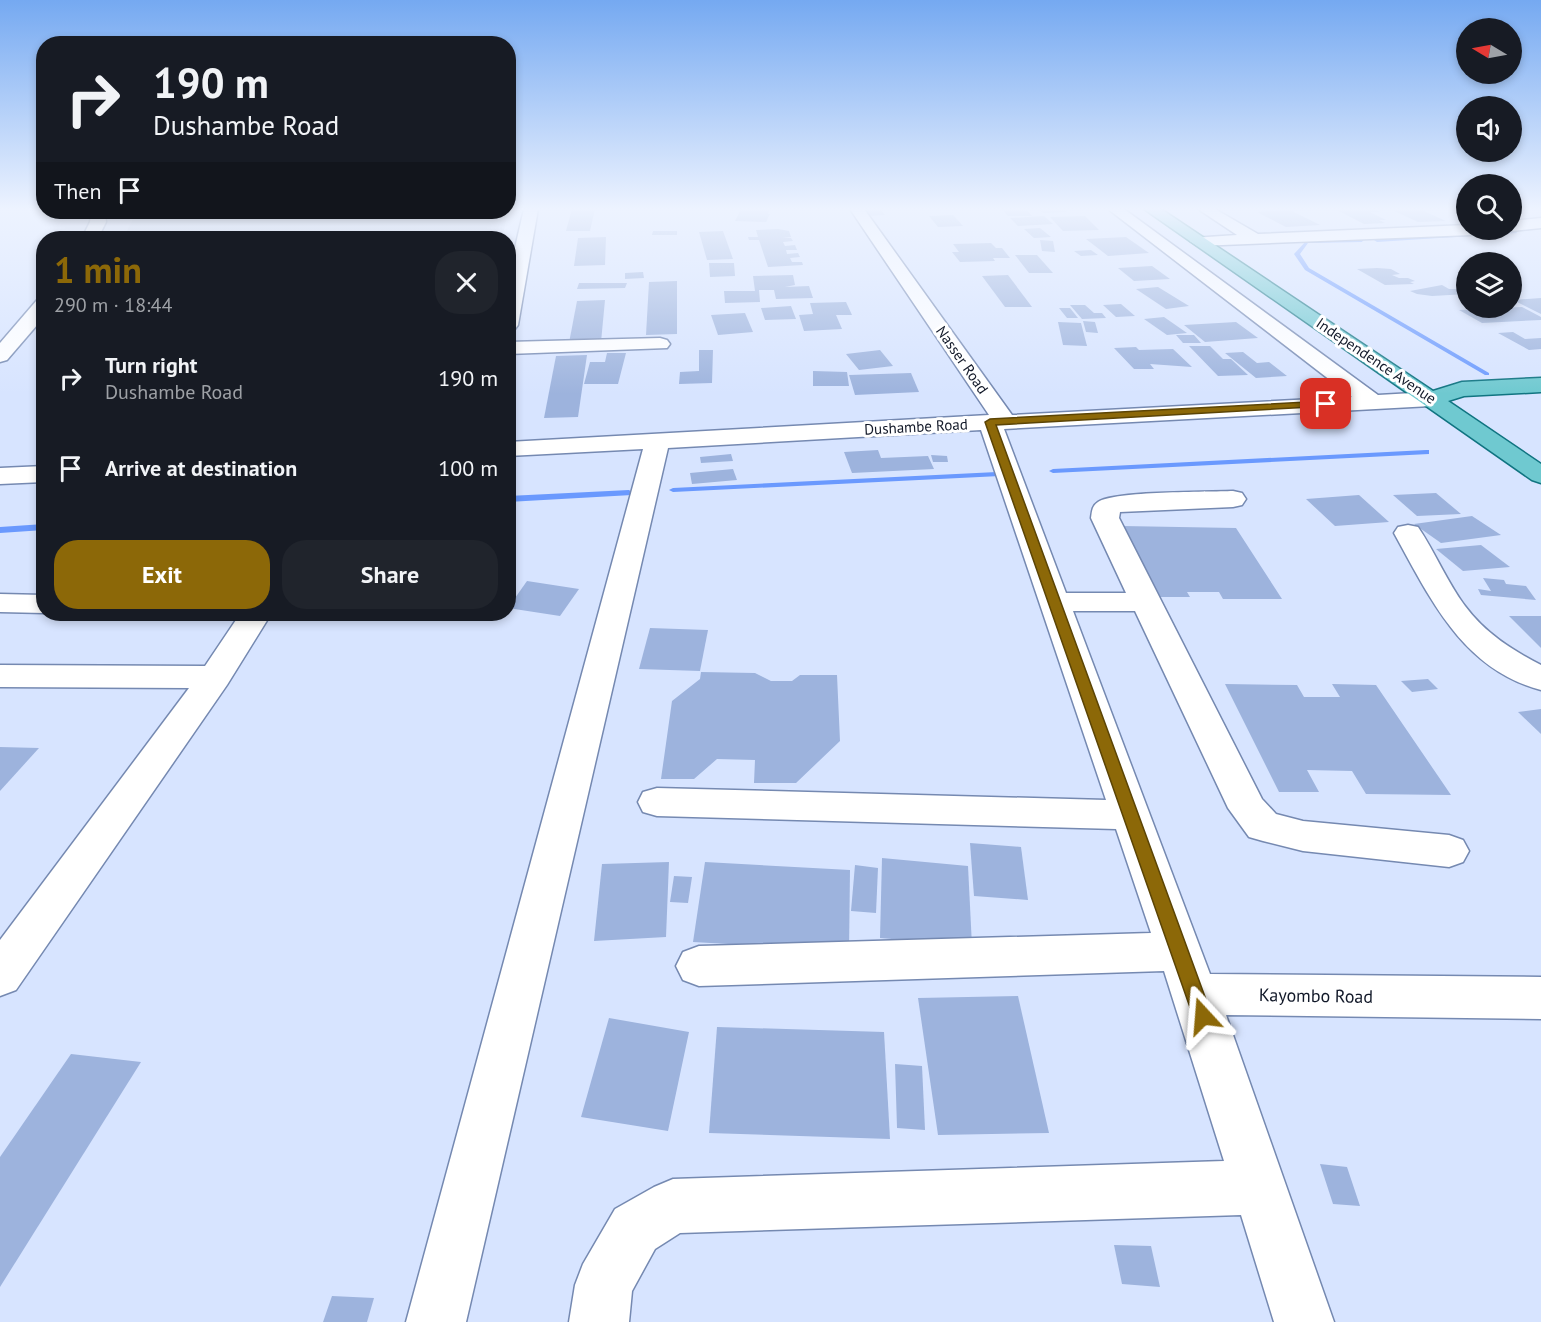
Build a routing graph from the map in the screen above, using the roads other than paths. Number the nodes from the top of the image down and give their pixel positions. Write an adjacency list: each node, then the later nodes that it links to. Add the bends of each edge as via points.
1 (898, 271): 14 (street, Nasser Road)
2 (1198, 271): 13 (street)
3 (1246, 271): 11 (main road, Independence Avenue)
4 (1266, 271): 11 (main road, Independence Avenue)
5 (36, 313): 9 (street)
6 (36, 342): 9 (street)
7 (660, 344): 8 (street)
8 (516, 348)
9 (6, 349)
10 (1541, 385): 11 (main road, via 1462,389)
11 (1449, 397): 12 (main road, via 1482,402); 13 (street, Dushambe Road); 17 (main road, Independence Avenue); 19 (main road, Independence Avenue)
12 (1541, 399)
13 (1374, 402): 14 (street, Dushambe Road)
14 (998, 422): 15 (street, Dushambe Road); 23 (street)
15 (657, 442): 16 (street, Dushambe Road); 39 (street)
16 (516, 449)
17 (1541, 450)
18 (36, 474): 20 (street)
19 (1541, 475)
20 (0, 476)
21 (1233, 499): 24 (street, via 1114,504 1105,509 1105,518)
22 (1408, 533): 30 (street, via 1455,613 1474,636 1503,660)
23 (1053, 602): 24 (street); 32 (street)
24 (1146, 602): 33 (street, via 1247,808 1263,826 1303,836)
25 (0, 603): 26 (street)
26 (36, 604)
27 (251, 621): 29 (street)
28 (0, 676): 29 (street)
29 (215, 677): 36 (street)
30 (1541, 679)
31 (657, 802): 32 (street)
32 (1131, 815): 35 (street)
33 (1449, 851)
34 (699, 966): 35 (street, Kayombo Road)
35 (1188, 973): 37 (street, Kayombo Road); 38 (street)
36 (0, 976)
37 (1541, 998)
38 (1260, 1187): 40 (street, via 673,1206 635,1229 604,1285); 41 (street)
39 (436, 1322)
40 (599, 1322)
41 (1304, 1322)

